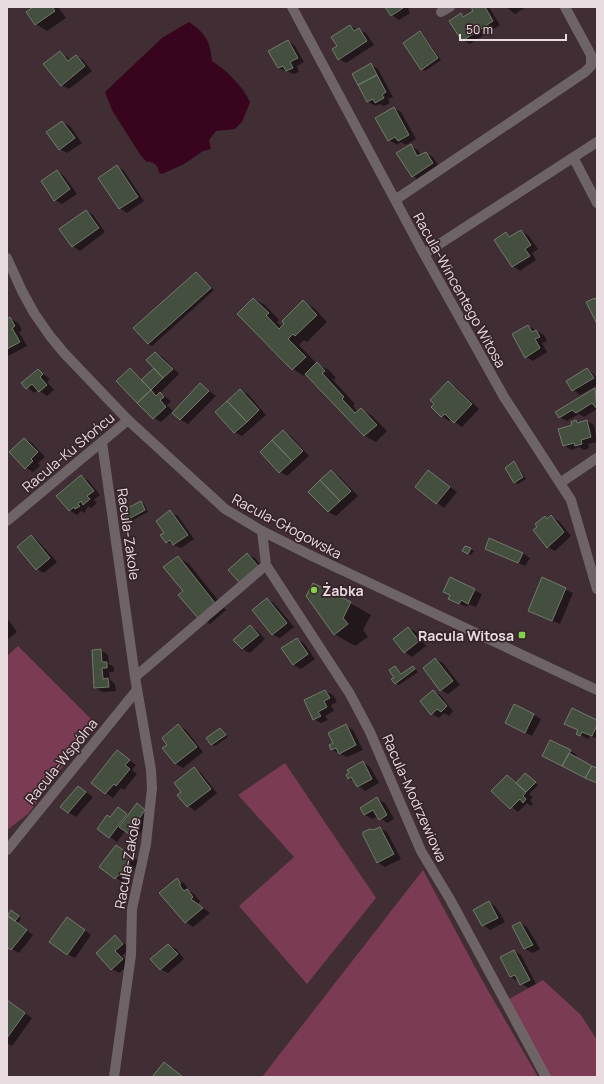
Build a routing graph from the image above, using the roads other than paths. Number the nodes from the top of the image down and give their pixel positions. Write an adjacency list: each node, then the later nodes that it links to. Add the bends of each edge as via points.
1 (292, 7): 5 (street, Racula-Wincentego Witosa)
2 (565, 7): 5 (street, via 591,55 591,66)
3 (597, 142): 4 (street)
4 (574, 159): 6 (street); 7 (street)
5 (395, 200): 7 (street, Racula-Wincentego Witosa)
6 (597, 203)
7 (424, 254): 12 (street, Racula-Wincentego Witosa, via 504,397)
8 (7, 258): 9 (street, Racula-Głogowska, via 22,291 50,336)
9 (128, 420): 10 (street, Racula-Ku Słońcu); 14 (street, Racula-Głogowska, via 213,500)
10 (102, 442): 13 (street, Racula-Ku Słońcu); 17 (street, Racula-Zakole)
11 (597, 458): 12 (street)
12 (560, 483): 16 (street, Racula-Wincentego Witosa, via 571,500)
13 (7, 521)
14 (262, 531): 15 (street, Racula-Modrzewiowa); 19 (street, Racula-Głogowska)
15 (266, 565): 17 (street); 22 (street, Racula-Modrzewiowa, via 350,694 370,732 421,851 451,901)
16 (597, 589)
17 (135, 677): 18 (street, Racula-Zakole)
18 (137, 690): 20 (street, Racula-Wspólna); 21 (street, Racula-Zakole, via 151,770 152,794 146,844 132,909 131,955)
19 (597, 690)
20 (7, 850)
21 (114, 1077)
22 (546, 1077)

